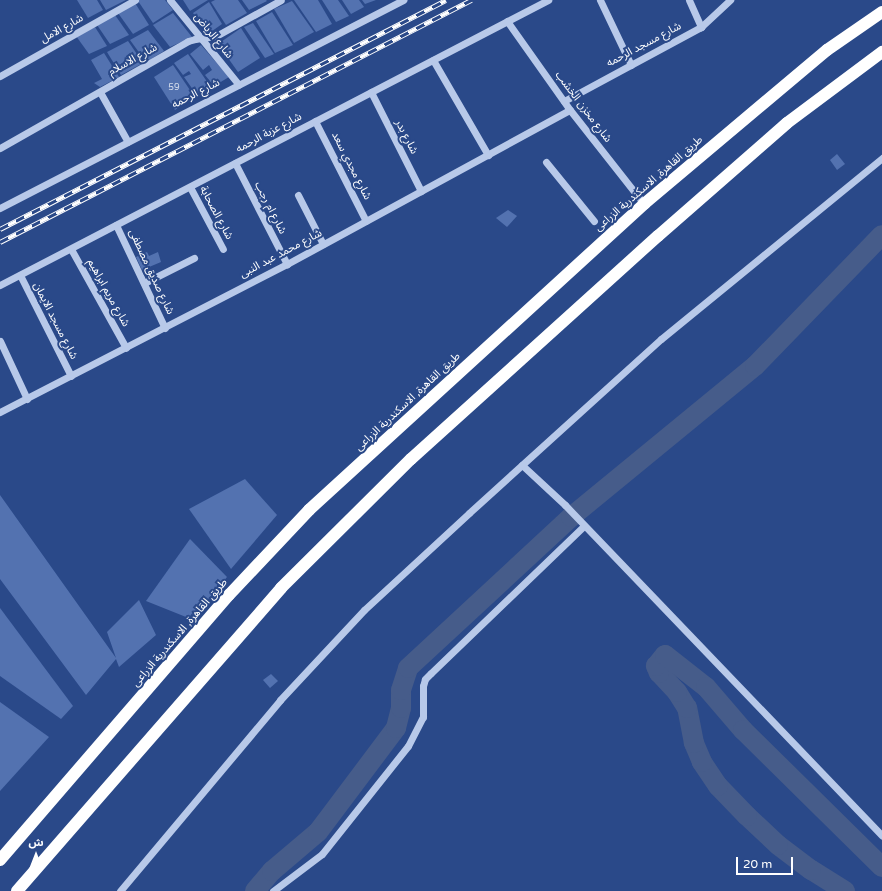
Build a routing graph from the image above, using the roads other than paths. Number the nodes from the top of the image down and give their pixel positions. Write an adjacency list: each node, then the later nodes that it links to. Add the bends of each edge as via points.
1 (135, 0): 16 (street, شارع الامل)
2 (170, 0): 12 (street, شارع الرياض)
3 (281, 0): 12 (street, شارع الاسلام, via 216,36)
4 (403, 0): 17 (street, شارع الرحمه)
5 (548, 0): 10 (street, شارع عزبة الرحمه)
6 (600, 0): 15 (street)
7 (689, 0): 11 (street)
8 (730, 0): 11 (street, شارع مسجد الرحمه)
9 (882, 12): 32 (highway, طريق القاهرة, الاسكندرية الزراعى, via 827,50)
10 (507, 21): 14 (street, شارع عزبة الرحمه); 20 (street, شارع مخزن الخشب)
11 (701, 27): 15 (street, شارع مسجد الرحمه)
12 (200, 38): 17 (street, شارع الرياض); 18 (street, شارع الاسلام, via 188,42)
13 (882, 52): 55 (highway, via 787,123 411,459 281,588)
14 (433, 60): 19 (street, شارع عزبة الرحمه); 25 (street)
15 (631, 65): 20 (street, شارع مسجد الرحمه)
16 (0, 76)
17 (239, 85): 23 (street, شارع الرحمه)
18 (100, 92): 23 (street); 24 (street, شارع الاسلام)
19 (370, 92): 22 (street, شارع عزبة الرحمه); 30 (street, شارع بدر)
20 (564, 101): 21 (street, شارع مخزن الخشب)
21 (570, 110): 25 (street, شارع محمد عبد النبى); 32 (street, شارع مخزن الخشب)
22 (316, 121): 28 (street, شارع عزبة الرحمه); 34 (street, شارع مجدي سعد)
23 (128, 142): 33 (street, شارع الرحمه)
24 (0, 148)
25 (488, 155): 30 (street, شارع محمد عبد النبى)
26 (882, 158): 51 (street, via 661,339)
27 (546, 162): 35 (street)
28 (235, 163): 29 (street, شارع عزبة الرحمه); 41 (street, شارع ام رجب)
29 (190, 187): 36 (street, شارع عزبة الرحمه); 39 (street, شارع الصحابة)
30 (421, 191): 34 (street, شارع محمد عبد النبى)
31 (298, 195): 37 (street)
32 (644, 204): 54 (highway, طريق القاهرة, الاسكندرية الزراعى, via 310,510 229,595)
33 (1, 205)
34 (366, 221): 37 (street, شارع محمد عبد النبى)
35 (594, 221)
36 (116, 225): 38 (street, شارع عزبة الرحمه); 43 (street, شارع صديق مصطفى)
37 (323, 244): 41 (street, شارع محمد عبد النبى)
38 (71, 248): 42 (street, شارع عزبة الرحمه); 47 (street, شارع مريم ابراهيم)
39 (223, 249)
40 (194, 258): 43 (street)
41 (287, 264): 45 (street, شارع محمد عبد النبى)
42 (20, 275): 44 (street, شارع عزبة الرحمه); 48 (street, شارع مسجد الايمان)
43 (144, 283): 45 (street, شارع صديق مصطفى)
44 (0, 285)
45 (165, 328): 47 (street, شارع محمد عبد النبى)
46 (0, 341): 49 (street)
47 (126, 348): 48 (street, شارع محمد عبد النبى)
48 (71, 376): 49 (street, شارع محمد عبد النبى)
49 (27, 399): 50 (street, شارع محمد عبد النبى)
50 (0, 412)
51 (522, 465): 52 (street, via 566,505); 56 (street, via 364,610 280,700)
52 (584, 526): 53 (street); 57 (street, via 430,673 423,686 423,717 408,746 322,854)
53 (882, 835)
54 (0, 860)
55 (18, 891)
56 (120, 891)
57 (273, 891)

